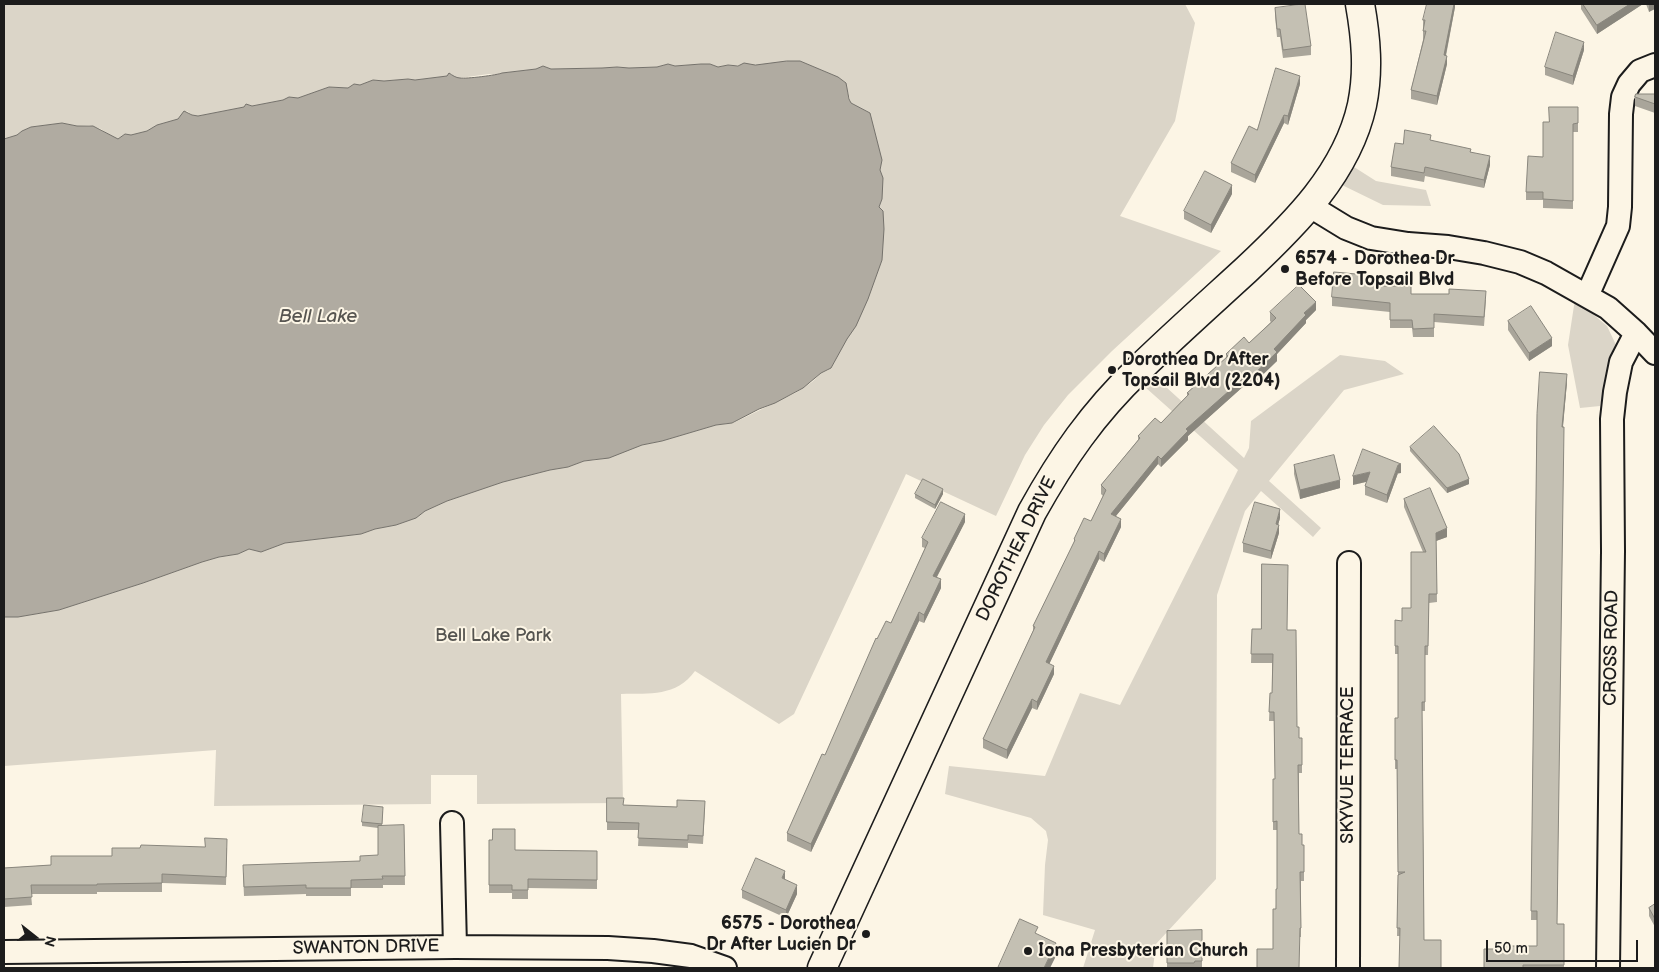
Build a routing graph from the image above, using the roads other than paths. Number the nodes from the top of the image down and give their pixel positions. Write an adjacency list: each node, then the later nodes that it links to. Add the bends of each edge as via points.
1 (1360, 4): 3 (street, DOROTHEA DRIVE, via 1367,57 1362,106 1353,135)
2 (1655, 65): 4 (street, via 1640,71 1623,97 1618,226)
3 (1310, 206): 4 (street, via 1346,228 1371,238 1448,247 1520,262); 13 (street, DOROTHEA DRIVE, via 1277,241 1138,370 1100,410 1052,477 1032,512)
4 (1587, 296): 5 (street, via 1608,308)
5 (1636, 332): 6 (street); 15 (street, CROSS ROAD, via 1621,362 1612,419)
6 (1655, 353)
7 (1349, 563): 14 (street, SKYVUE TERRACE)
8 (452, 823): 9 (street)
9 (454, 947): 11 (street, SWANTON DRIVE); 12 (street, SWANTON DRIVE, via 653,951 690,956)
10 (4, 952): 11 (street, SWANTON DRIVE)
11 (58, 960)
12 (725, 968)
13 (822, 968)
14 (1348, 968)
15 (1608, 968)

